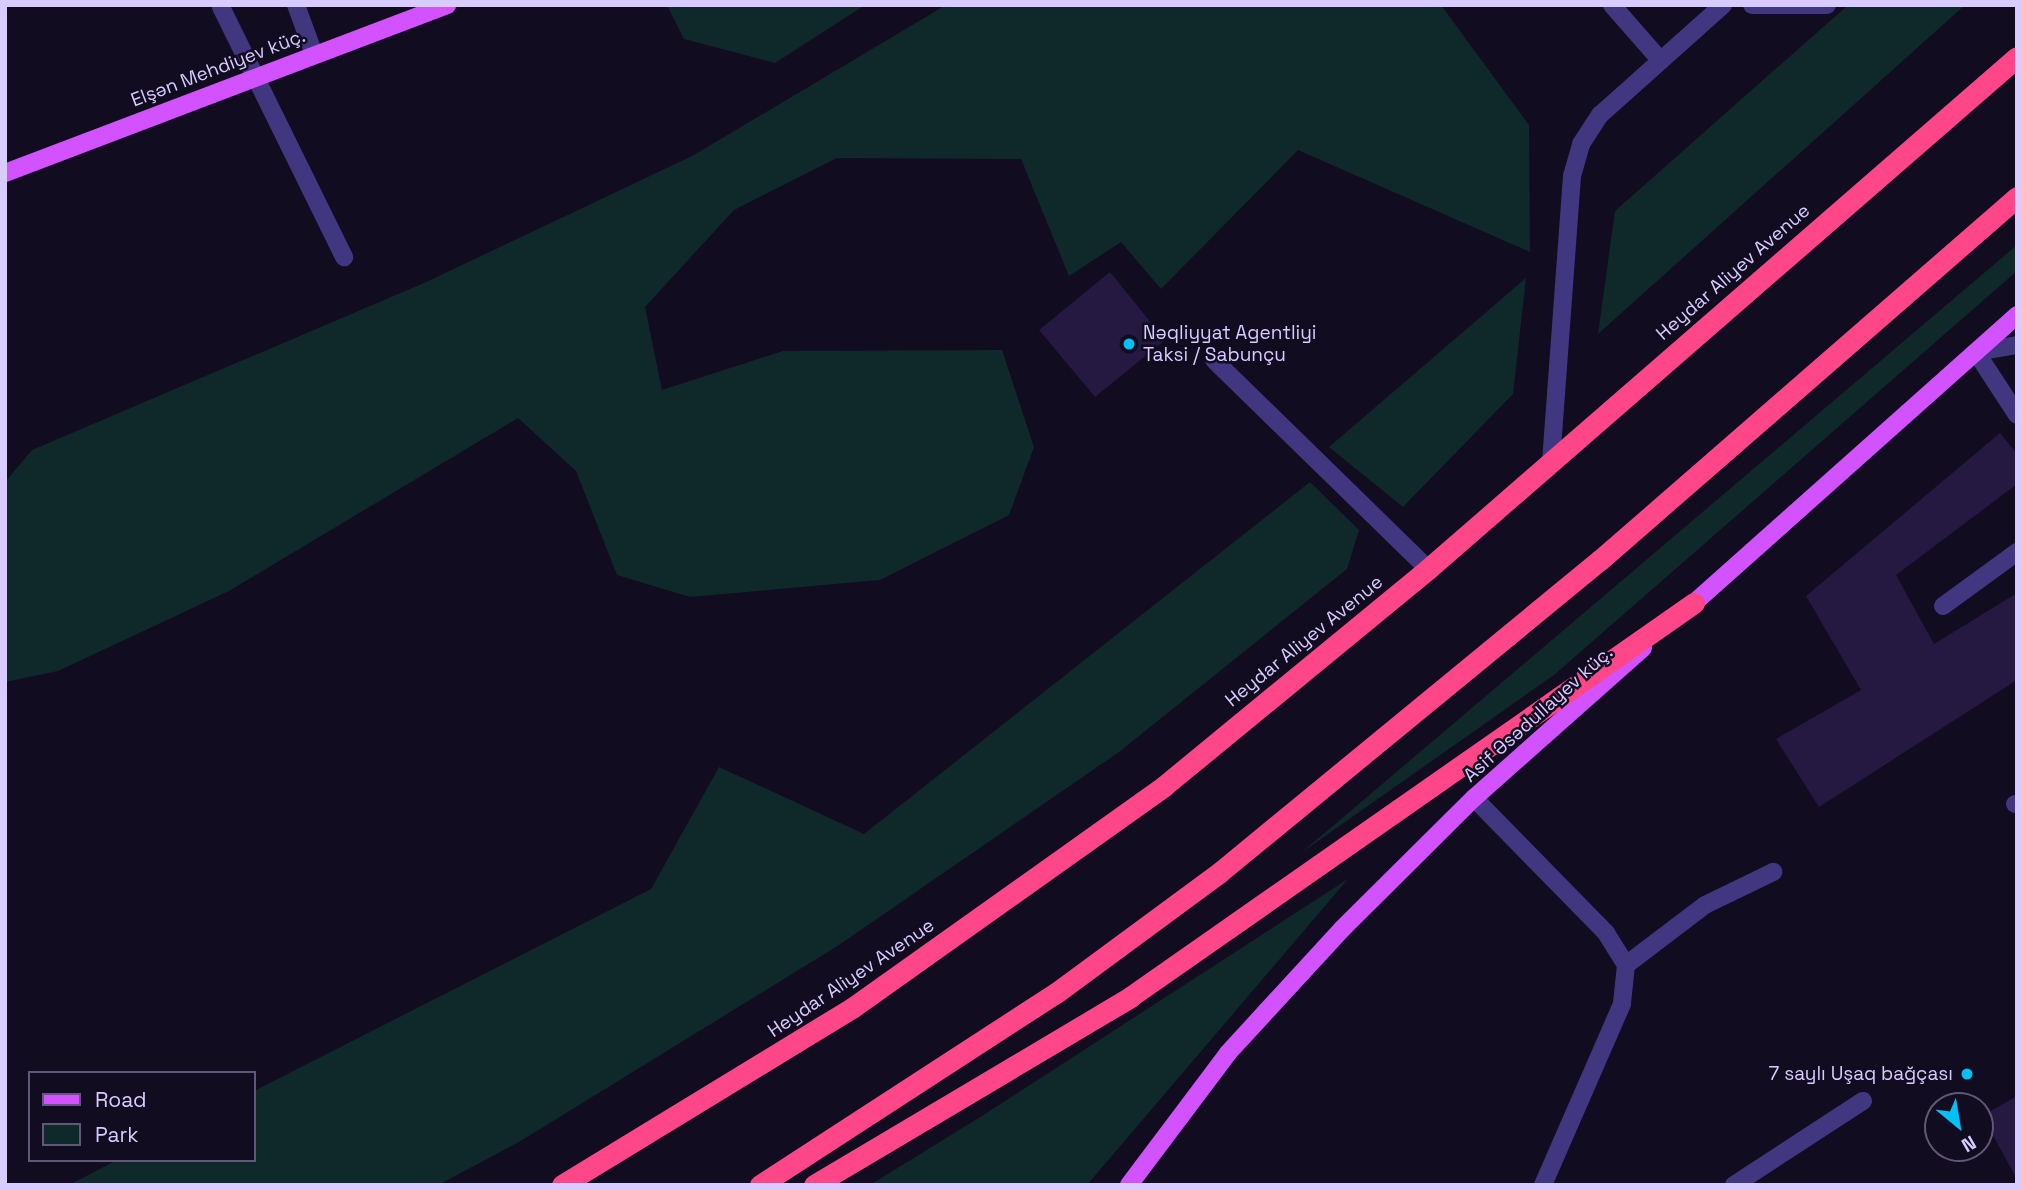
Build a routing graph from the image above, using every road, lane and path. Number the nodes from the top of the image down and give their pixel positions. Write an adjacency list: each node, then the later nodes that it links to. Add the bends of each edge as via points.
1 (296, 5): 8 (street)
2 (447, 5): 8 (main road, Elşən Mehdiyev küç.)
3 (1612, 5): 10 (street)
4 (1723, 5): 10 (street)
5 (1752, 5): 6 (street)
6 (1828, 5)
7 (221, 7): 11 (street)
8 (314, 54): 11 (main road, Elşən Mehdiyev küç.)
9 (2017, 57): 20 (highway, Heydar Aliyev Avenue)
10 (1661, 61): 20 (street, via 1600,116 1572,176)
11 (251, 78): 12 (main road, Elşən Mehdiyev küç.); 14 (street)
12 (5, 173)
13 (2017, 197): 32 (highway, via 1590,569 1220,872 1056,993)
14 (344, 257)
15 (2017, 315): 17 (main road, Asif Əsədullayev küç.)
16 (2017, 345): 17 (street)
17 (1976, 352): 19 (street); 23 (main road, Asif Əsədullayev küç.)
18 (1214, 360): 22 (street)
19 (2017, 415)
20 (1551, 462): 22 (highway, Heydar Aliyev Avenue)
21 (2017, 552): 24 (street)
22 (1428, 569): 31 (highway, Heydar Aliyev Avenue, via 1164,786 992,910 852,1009)
23 (1694, 603): 25 (main road, Asif Əsədullayev küç.); 33 (highway, via 1130,998)
24 (1943, 606)
25 (1474, 799): 27 (street, via 1606,933); 30 (main road, Asif Əsədullayev küç., via 1228,1053)
26 (1773, 872): 27 (street, via 1705,905)
27 (1626, 965): 34 (street, via 1622,1004)
28 (1863, 1101): 29 (street)
29 (1745, 1182)
30 (1133, 1184)
31 (562, 1185)
32 (760, 1185)
33 (814, 1185)
34 (1543, 1185)

